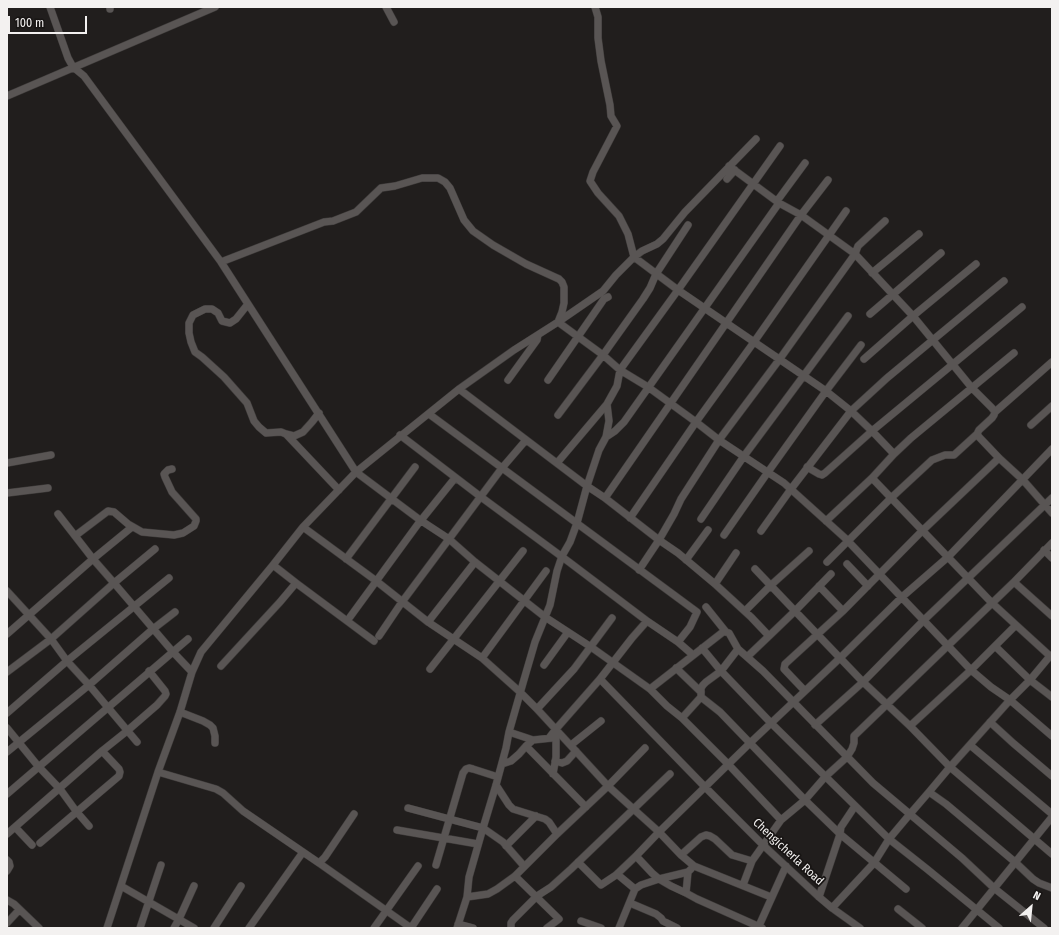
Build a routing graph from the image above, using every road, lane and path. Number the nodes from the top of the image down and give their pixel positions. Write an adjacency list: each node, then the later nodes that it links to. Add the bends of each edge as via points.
1 (50, 7): 6 (street)
2 (215, 7): 6 (street)
3 (386, 7): 5 (street)
4 (595, 7): 24 (street, via 598,17 600,61 611,116 617,126 590,181 619,216 628,234)
5 (394, 22)
6 (73, 67): 7 (street); 25 (street, via 84,76)
7 (7, 96)
8 (756, 139): 11 (street)
9 (780, 146): 14 (street)
10 (805, 163): 15 (street)
11 (732, 168): 12 (street); 14 (street); 24 (street, via 685,212 657,244)
12 (727, 179)
13 (828, 180): 17 (street)
14 (753, 184): 15 (street); 30 (street)
15 (778, 202): 17 (street); 35 (street)
16 (846, 211): 21 (street)
17 (801, 215): 21 (street); 40 (street)
18 (885, 221): 23 (street, via 858,246)
19 (688, 225): 28 (street)
20 (919, 234): 27 (street)
21 (829, 235): 23 (street); 44 (street)
22 (941, 253): 31 (street)
23 (855, 254): 27 (street); 49 (street)
24 (634, 257): 28 (street); 39 (street, via 603,291)
25 (221, 262): 33 (street); 39 (street, via 356,212 381,188 422,178 438,178 450,188 464,220 473,231 493,246 562,282 564,303)
26 (976, 264): 38 (street)
27 (872, 273): 31 (street)
28 (656, 274): 30 (street); 47 (street, via 643,299)
29 (1004, 281): 43 (street)
30 (678, 290): 35 (street); 52 (street)
31 (893, 295): 36 (street); 38 (street)
32 (608, 297): 42 (street)
33 (248, 304): 65 (street); 71 (street, via 236,320 230,323 222,321 218,313 212,310 205,309 193,315 189,323 190,342 195,352 224,377 247,403 259,427 266,433)
34 (1022, 307): 51 (street)
35 (704, 308): 40 (street); 56 (street)
36 (870, 314)
37 (848, 316): 53 (street)
38 (913, 316): 43 (street); 48 (street)
39 (558, 322): 41 (street); 42 (street)
40 (726, 322): 44 (street); 61 (street)
41 (538, 335): 54 (street); 58 (street)
42 (578, 337): 47 (street); 55 (street)
43 (932, 340): 51 (street); 63 (street)
44 (754, 342): 49 (street); 68 (street)
45 (861, 345): 59 (street)
46 (1014, 353): 57 (street)
47 (603, 355): 52 (street); 67 (street)
48 (864, 359)
49 (779, 360): 53 (street); 76 (street)
50 (1052, 362): 64 (street)
51 (953, 365): 57 (street); 70 (street)
52 (620, 370): 56 (street); 60 (street, via 617,386)
53 (803, 375): 59 (street); 80 (street)
54 (508, 380)
55 (548, 380)
56 (648, 387): 61 (street); 74 (street, via 624,422)
57 (972, 388): 64 (street); 78 (street)
58 (459, 389): 66 (street); 75 (street)
59 (826, 391): 63 (street); 89 (street)
60 (607, 404): 74 (street, via 609,421); 83 (street)
61 (670, 404): 68 (street); 99 (street)
62 (1052, 406): 69 (street)
63 (850, 411): 70 (street); 84 (street)
64 (995, 412): 72 (street)
65 (319, 414): 71 (street, via 303,432 294,436); 88 (street)
66 (429, 414): 73 (street); 86 (street)
67 (558, 415)
68 (696, 422): 76 (street); 106 (street)
69 (1031, 425)
70 (872, 431): 78 (street); 84 (street, via 822,475)
71 (286, 434): 96 (street)
72 (977, 434): 81 (street); 100 (street, via 954,455 932,460)
73 (400, 436): 88 (street); 90 (street)
74 (606, 437): 93 (street)
75 (526, 440): 83 (street); 86 (street)
76 (719, 440): 80 (street); 119 (street, via 681,499)
77 (1052, 449): 92 (street)
78 (894, 454): 91 (street)
79 (51, 455): 82 (street)
80 (744, 456): 89 (street); 107 (street)
81 (999, 458): 92 (street); 115 (street)
82 (7, 463)
83 (557, 463): 93 (street)
84 (808, 467): 95 (street)
85 (415, 468): 102 (street)
86 (502, 468): 98 (street); 110 (street)
87 (172, 469): 111 (street, via 164,474 165,477 172,492 196,519 194,526 174,535 142,532)
88 (356, 472): 96 (street); 102 (street)
89 (768, 472): 95 (street); 116 (street)
90 (455, 478): 98 (street); 108 (street)
91 (872, 478): 100 (street); 109 (street)
92 (1023, 480): 103 (street); 128 (street)
93 (587, 486): 99 (street); 110 (street)
94 (48, 488): 97 (street)
95 (791, 489): 109 (street); 114 (street)
96 (339, 490): 112 (street)
97 (7, 494)
98 (481, 497): 118 (street); 127 (street)
99 (604, 498): 106 (street)
100 (891, 498): 115 (street); 120 (street)
101 (1052, 498): 103 (street)
102 (392, 499): 108 (street); 131 (street)
103 (1045, 505): 104 (street); 143 (street)
104 (1052, 513)
105 (58, 514): 117 (street)
106 (630, 518): 119 (street)
107 (701, 519)
108 (420, 520): 118 (street); 144 (street)
109 (826, 521): 120 (street)
110 (577, 523): 127 (street); 138 (street)
111 (132, 527): 117 (street, via 108,510); 130 (street)
112 (303, 527): 131 (street); 136 (street)
113 (708, 530): 132 (street)
114 (761, 531)
115 (922, 531): 128 (street); 141 (street)
116 (724, 535)
117 (75, 536): 130 (street)
118 (449, 539): 133 (street); 156 (street)
119 (659, 540): 132 (street); 138 (street)
120 (848, 541): 134 (street); 141 (street)
121 (1052, 543): 123 (street)
122 (155, 549): 147 (street)
123 (1044, 550): 129 (street); 146 (street)
124 (523, 551): 145 (street)
125 (809, 551): 150 (street)
126 (736, 553): 149 (street)
127 (562, 556): 167 (street); 170 (street)
128 (948, 557): 143 (street); 154 (street)
129 (1052, 558)
130 (93, 559): 147 (street); 164 (street)
131 (346, 559): 144 (street)
132 (686, 560): 149 (street)
133 (475, 562): 145 (street); 171 (street)
134 (827, 562)
135 (847, 564): 152 (street)
136 (273, 565): 148 (street); 204 (street, via 201,652)
137 (755, 569): 150 (street)
138 (639, 570): 182 (street, via 697,612 690,627)
139 (546, 572): 155 (street)
140 (831, 574): 151 (street)
141 (880, 574): 152 (street); 154 (street)
142 (169, 578): 158 (street)
143 (968, 578): 157 (street); 169 (street)
144 (376, 580): 156 (street); 166 (street)
145 (500, 582): 155 (street); 181 (street)
146 (1014, 582): 157 (street); 165 (street)
147 (114, 583): 158 (street); 179 (street)
148 (296, 583): 156 (street, via 376,638); 197 (street)
149 (715, 584): 162 (street)
150 (770, 586): 160 (street); 162 (street)
151 (818, 586): 160 (street); 163 (street)
152 (868, 586): 163 (street)
153 (7, 591): 164 (street)
154 (902, 597): 169 (street); 193 (street)
155 (524, 600): 167 (street); 192 (street)
156 (402, 602): 171 (street)
157 (992, 603): 172 (street); 183 (street)
158 (134, 606): 173 (street); 194 (street)
159 (706, 607): 175 (street)
160 (795, 610): 177 (street); 178 (street)
161 (174, 612): 173 (street)
162 (745, 612): 178 (street)
163 (843, 612): 177 (street)
164 (29, 615): 176 (street); 179 (street)
165 (1052, 616)
166 (350, 617)
167 (545, 617): 174 (street); 211 (street)
168 (612, 618): 185 (street)
169 (924, 620): 183 (street); 207 (street)
170 (647, 621): 182 (street); 195 (street)
171 (428, 622): 181 (street)
172 (1016, 626): 184 (street); 190 (street)
173 (153, 629): 188 (street); 208 (street)
174 (568, 632): 185 (street); 196 (street)
175 (726, 632): 186 (street); 187 (street)
176 (7, 634)
177 (818, 634): 193 (street); 210 (street, via 784,666)
178 (770, 636): 191 (street)
179 (51, 639): 194 (street); 202 (street)
180 (188, 639): 188 (street)
181 (454, 639): 192 (street); 199 (street)
182 (678, 642): 189 (street)
183 (948, 645): 200 (street); 216 (street)
184 (995, 646): 200 (street); 206 (street)
185 (591, 647): 195 (street); 218 (street)
186 (702, 648): 189 (street); 201 (street)
187 (738, 649): 191 (street); 201 (street)
188 (173, 652): 203 (street); 204 (street)
189 (693, 655): 198 (street)
190 (1052, 656): 206 (street)
191 (748, 657): 215 (street)
192 (482, 658): 211 (street)
193 (840, 658): 207 (street); 210 (street)
194 (68, 661): 208 (street); 220 (street)
195 (613, 663): 205 (street); 209 (street)
196 (544, 665)
197 (221, 666)
198 (676, 668): 209 (street); 212 (street)
199 (430, 669)
200 (971, 670): 214 (street); 226 (street)
201 (721, 671): 212 (street, via 701,688); 224 (street)
202 (7, 672)
203 (150, 672): 217 (street); 229 (street, via 166,694)
204 (192, 672): 219 (street)
205 (600, 679): 228 (street); 260 (street, Chengicherla Road)
206 (1030, 680): 213 (street); 214 (street)
207 (863, 682): 216 (street); 225 (street)
208 (89, 685): 217 (street); 235 (street)
209 (650, 689): 221 (street)
210 (804, 690): 215 (street)
211 (520, 692): 218 (street); 230 (street)
212 (701, 695): 221 (street); 237 (street)
213 (1052, 697)
214 (1010, 700): 223 (street); 231 (street)
215 (793, 701): 224 (street); 225 (street)
216 (887, 704): 226 (street); 246 (street, via 854,736 852,749)
217 (108, 707): 229 (street); 250 (street)
218 (537, 708): 228 (street)
219 (180, 712): 238 (street, via 210,725); 252 (street)
220 (7, 713)
221 (682, 718): 249 (street)
222 (601, 721): 240 (street)
223 (990, 722): 239 (street); 255 (street)
224 (771, 723): 237 (street); 257 (street)
225 (816, 724): 246 (street)
226 (910, 726): 251 (street)
227 (7, 728): 235 (street)
228 (556, 729): 232 (street); 233 (street)
229 (127, 731): 236 (street); 243 (street)
230 (509, 732): 234 (street); 248 (street)
231 (1052, 736)
232 (552, 738): 233 (street); 234 (street); 247 (street)
233 (564, 738): 240 (street)
234 (532, 740): 241 (street)
235 (18, 742): 245 (street); 250 (street)
236 (137, 742)
237 (750, 742): 249 (street); 264 (street)
238 (215, 743)
239 (970, 744): 251 (street); 272 (street)
240 (571, 745): 244 (street)
241 (526, 746): 248 (street, via 511,761); 253 (street)
242 (644, 748): 259 (street)
243 (102, 751): 261 (street); 269 (street, via 120,774)
244 (576, 751): 247 (street, via 567,762); 259 (street)
245 (7, 752)
246 (847, 757): 257 (street); 271 (street)
247 (555, 761): 253 (street)
248 (502, 764): 256 (street)
249 (728, 764): 260 (street); 275 (street)
250 (38, 766): 261 (street); 263 (street)
251 (950, 767): 262 (street); 285 (street)
252 (158, 772): 292 (street, via 216,789); 314 (street)
253 (553, 774): 266 (street)
254 (670, 774): 268 (street)
255 (1052, 776)
256 (498, 777): 258 (street); 274 (street, via 466,769)
257 (825, 777): 264 (street); 265 (street)
258 (496, 785): 273 (street, via 513,809); 278 (street)
259 (608, 786): 266 (street); 268 (street)
260 (705, 787): 280 (street); 290 (street, Chengicherla Road)
261 (60, 788): 269 (street); 277 (street)
262 (929, 792): 271 (street); 299 (street)
263 (7, 794)
264 (805, 800): 275 (street); 283 (street)
265 (855, 806): 283 (street, via 841,827); 286 (street)
266 (586, 807): 282 (street)
267 (408, 808): 274 (street)
268 (633, 808): 280 (street); 297 (street)
269 (76, 812): 276 (street); 287 (street)
270 (354, 814): 300 (street)
271 (910, 814): 286 (street); 317 (street)
272 (1052, 815): 285 (street)
273 (536, 816): 282 (street, via 549,822); 291 (street)
274 (450, 819): 278 (street); 284 (street)
275 (781, 820): 290 (street)
276 (89, 826)
277 (15, 827): 281 (street); 289 (street)
278 (483, 828): 288 (street); 291 (street)
279 (397, 830): 284 (street)
280 (659, 832): 294 (street); 295 (street)
281 (7, 834)
282 (557, 834): 305 (street)
283 (840, 834): 301 (street); 325 (street)
284 (444, 838): 288 (street); 303 (street)
285 (1034, 838): 293 (street); 299 (street)
286 (889, 840): 301 (street); 333 (street)
287 (40, 843)
288 (478, 844): 324 (street)
289 (32, 845)
290 (763, 845): 298 (street); 307 (street, Chengicherla Road)
291 (506, 846): 305 (street)
292 (303, 852): 300 (street); 347 (street)
293 (1052, 854)
294 (681, 855): 298 (street, via 706,835 715,839 732,855); 306 (street)
295 (636, 856): 310 (street); 312 (street)
296 (7, 860): 308 (street, via 10,866)
297 (578, 862): 310 (street, via 601,885); 323 (street)
298 (752, 862): 313 (street)
299 (1015, 862): 317 (street); 318 (street, via 1039,883)
300 (319, 863): 334 (street)
301 (874, 863): 321 (street); 330 (street)
302 (161, 865): 328 (street)
303 (436, 865)
304 (418, 866): 334 (street)
305 (524, 866): 311 (street)
306 (694, 866): 309 (street); 313 (street)
307 (786, 866): 325 (street, Chengicherla Road); 326 (street)
308 (7, 871)
309 (688, 872): 312 (street); 322 (street)
310 (617, 874): 320 (street)
311 (515, 876): 323 (street); 324 (street, via 488,894)
312 (659, 879): 320 (street); 322 (street)
313 (743, 885): 326 (street)
314 (121, 886): 328 (street); 342 (street)
315 (194, 886): 335 (street)
316 (241, 886): 346 (street)
317 (994, 888): 333 (street); 360 (street)
318 (1052, 888)
319 (437, 889): 349 (street)
320 (635, 889): 329 (street)
321 (906, 889)
322 (686, 893): 356 (street)
323 (537, 896): 351 (street, via 513,920); 352 (street, via 559,919)
324 (467, 897): 338 (street)
325 (819, 897): 330 (street, Chengicherla Road)
326 (771, 898): 356 (street)
327 (7, 900): 332 (street)
328 (148, 902): 335 (street); 343 (street)
329 (630, 903): 339 (street, via 656,914); 354 (street)
330 (832, 908): 340 (street, Chengicherla Road)
331 (898, 909): 357 (street)
332 (19, 910): 337 (street); 341 (street)
333 (977, 910): 358 (street); 359 (street)
334 (386, 911): 348 (street); 349 (street)
335 (179, 919): 344 (street); 345 (street)
336 (581, 921): 353 (street)
337 (7, 923)
338 (457, 926): 350 (street)
339 (667, 926): 355 (street)
340 (855, 927)
341 (39, 928)
342 (107, 928)
343 (140, 928)
344 (174, 928)
345 (194, 928)
346 (214, 928)
347 (249, 928)
348 (374, 928)
349 (411, 928)
350 (473, 928)
351 (511, 928)
352 (548, 928)
353 (601, 928)
354 (619, 928)
355 (677, 928)
356 (759, 928)
357 (922, 928)
358 (962, 928)
359 (999, 928)
360 (1044, 928)

